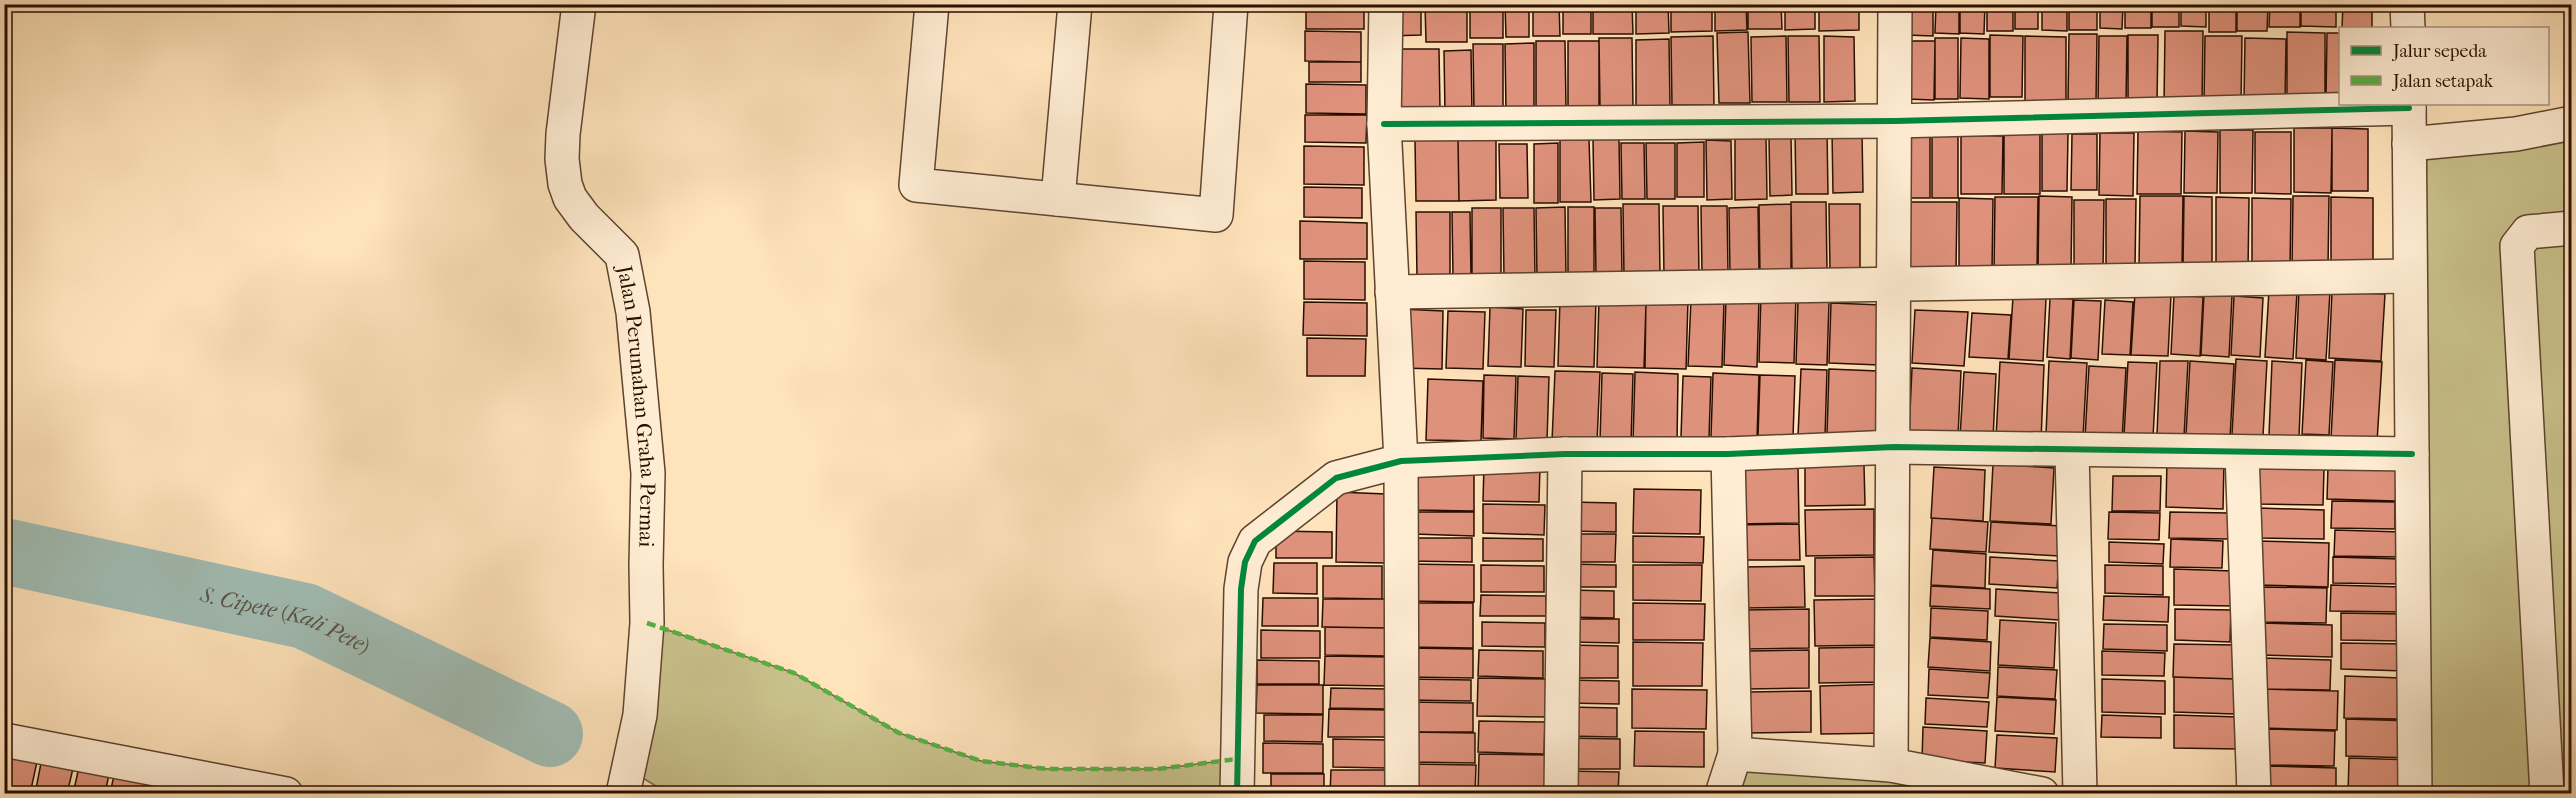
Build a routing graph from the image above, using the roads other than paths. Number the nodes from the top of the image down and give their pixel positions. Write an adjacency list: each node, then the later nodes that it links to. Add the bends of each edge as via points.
1 (579, 4): 30 (street, Jalan Perumahan Graha Permai, via 562,159 565,184 584,218 622,255 630,291 648,473 647,622 640,715)
2 (932, 4): 14 (street, via 916,185)
3 (1075, 4): 14 (street)
4 (1231, 4): 14 (street, via 1216,214)
5 (1386, 4): 12 (street)
6 (1895, 4): 10 (street)
7 (2407, 4): 8 (street)
8 (2408, 27)
9 (2409, 106): 10 (street); 13 (street)
10 (1895, 121): 12 (street); 17 (street)
11 (2571, 123): 13 (street, via 2516,134)
12 (1384, 124): 18 (street)
13 (2409, 144): 16 (street)
14 (1058, 199)
15 (2571, 228): 39 (street, via 2528,232 2517,246)
16 (2410, 276): 17 (street); 24 (street)
17 (1894, 286): 18 (street); 19 (street)
18 (1392, 292): 25 (street)
19 (1894, 447): 20 (street); 23 (street); 28 (street)
20 (2072, 450): 21 (street); 36 (street)
21 (2242, 452): 24 (street); 37 (street)
22 (1565, 454): 23 (street); 25 (street); 33 (street)
23 (1728, 454): 27 (street)
24 (2412, 454): 38 (street)
25 (1401, 460): 31 (street, via 1336,478 1255,541 1248,552 1241,574); 32 (street)
26 (4, 740): 29 (street)
27 (1735, 754): 28 (street); 34 (street)
28 (1891, 765): 35 (street)
29 (285, 794)
30 (623, 794)
31 (1237, 794)
32 (1402, 794)
33 (1561, 794)
34 (1722, 794)
35 (2042, 794)
36 (2080, 794)
37 (2254, 794)
38 (2415, 794)
39 (2547, 794)

